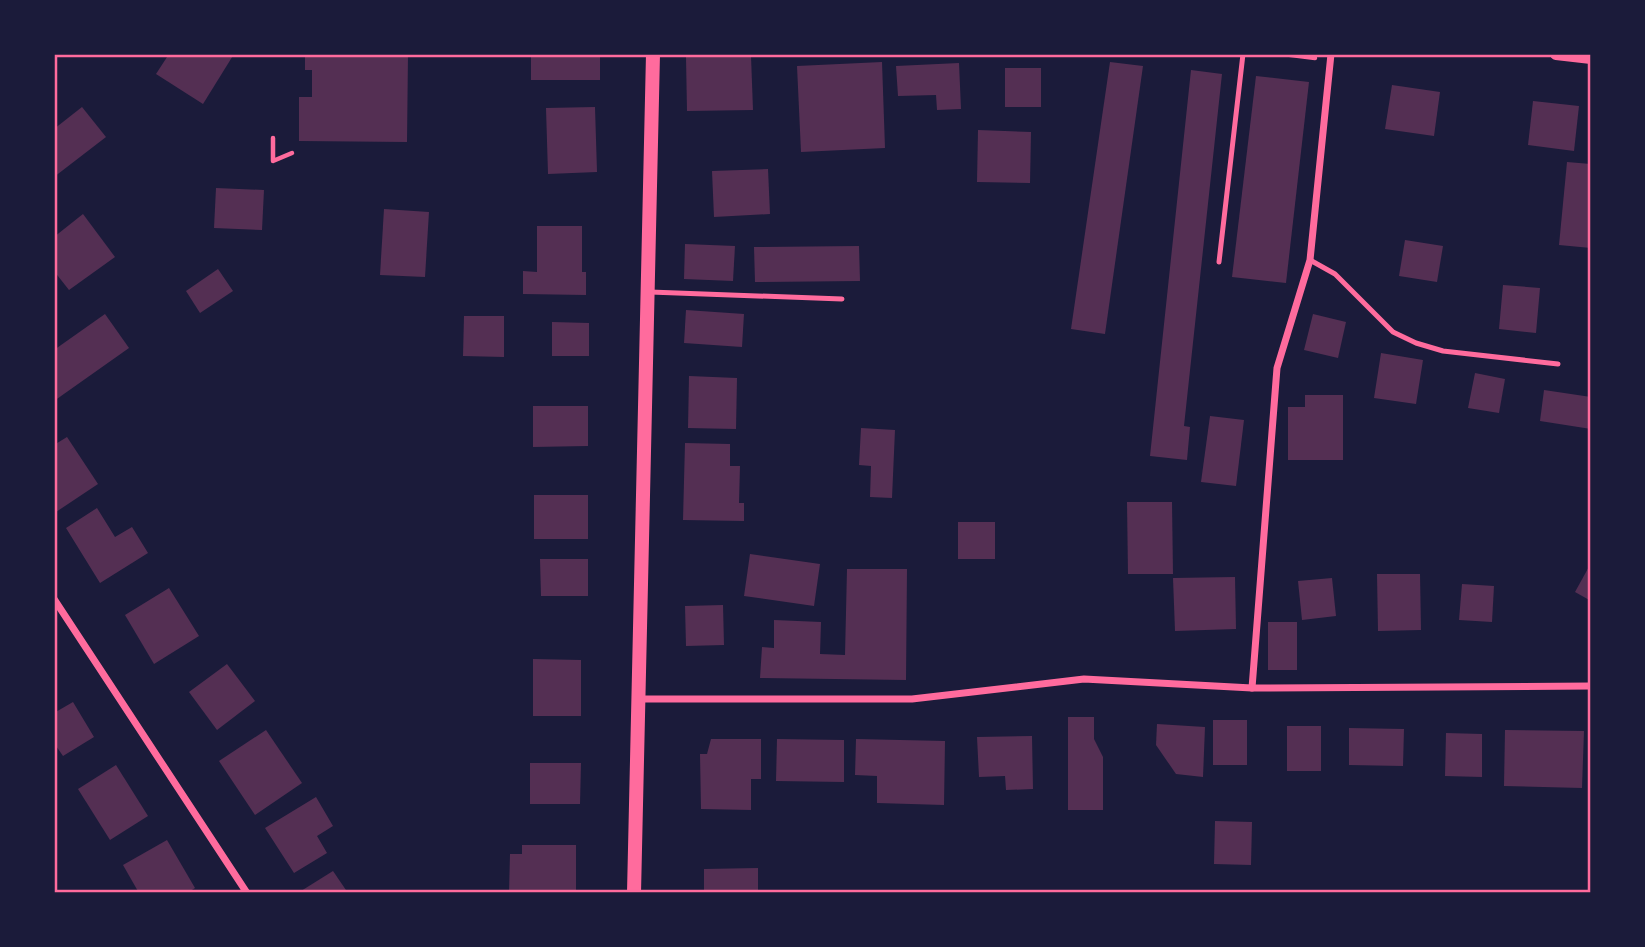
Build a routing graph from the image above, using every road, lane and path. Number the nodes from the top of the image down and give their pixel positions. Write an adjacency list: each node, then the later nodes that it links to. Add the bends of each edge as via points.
1 (653, 54): 11 (main road)
2 (1243, 54): 10 (lane)
3 (1283, 54): 5 (path)
4 (1556, 54): 6 (street)
5 (1331, 57): 9 (street)
6 (1591, 58)
7 (273, 138): 8 (path, via 273,161)
8 (292, 153)
9 (1310, 260): 13 (lane, via 1335,274 1394,332 1416,343 1443,351); 16 (street, via 1277,368)
10 (1219, 262)
11 (647, 292): 12 (lane); 17 (main road)
12 (842, 299)
13 (1558, 364)
14 (54, 599): 18 (street)
15 (1591, 686): 16 (street)
16 (1252, 688): 17 (street, via 1084,679 912,699)
17 (638, 699): 19 (main road)
18 (247, 893)
19 (634, 893)

